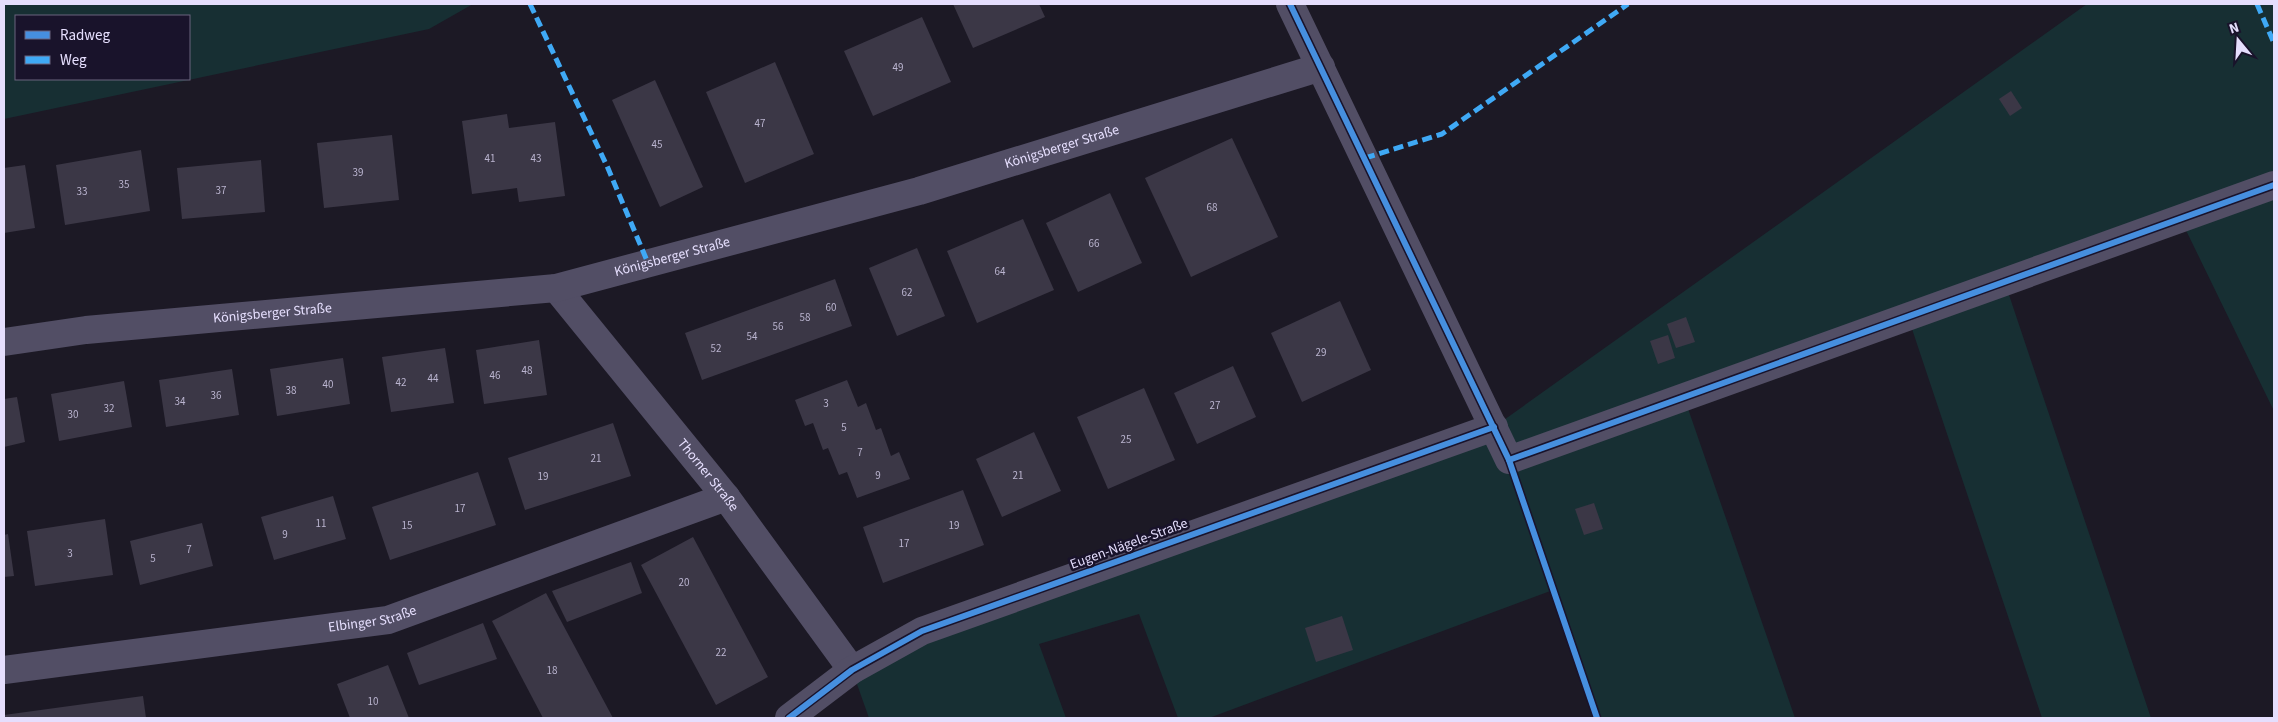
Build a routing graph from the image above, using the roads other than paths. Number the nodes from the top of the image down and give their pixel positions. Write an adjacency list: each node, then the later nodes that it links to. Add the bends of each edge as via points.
1 (1290, 4): 2 (street)
2 (1321, 67): 4 (street, Königsberger Straße, via 919,192); 6 (street)
3 (2274, 186): 6 (street, via 1509,460)
4 (556, 288): 5 (street, Königsberger Straße, via 86,330); 7 (street, Thorner Straße)
5 (4, 342)
6 (1494, 427): 9 (street, Eugen-Nägele-Straße, via 922,631)
7 (726, 497): 8 (street, Elbinger Straße, via 388,620); 9 (street, Thorner Straße)
8 (4, 670)
9 (852, 670): 10 (street, Eugen-Nägele-Straße)
10 (789, 718)

